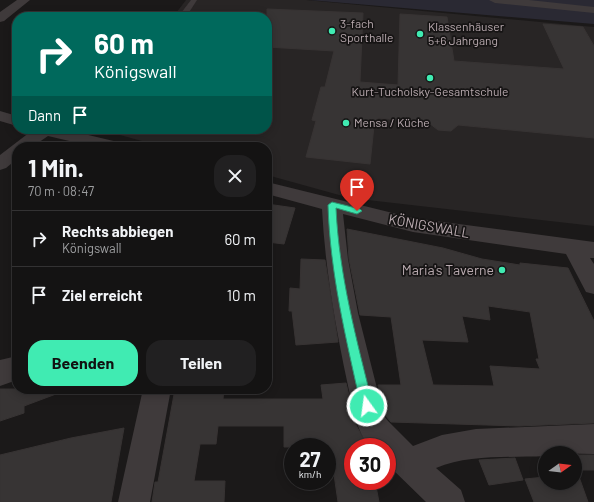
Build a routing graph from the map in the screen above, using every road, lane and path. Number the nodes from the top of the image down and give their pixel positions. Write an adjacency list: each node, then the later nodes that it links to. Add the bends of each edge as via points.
1 (24, 0): 6 (street)
2 (194, 0): 5 (lane)
3 (495, 0): 4 (street)
4 (594, 10)
5 (186, 12)
6 (0, 18)
7 (0, 116): 8 (street)
8 (12, 120)
9 (37, 134): 11 (street)
10 (63, 134): 12 (street)
11 (27, 142)
12 (96, 142)
13 (12, 154): 14 (street)
14 (0, 164)
15 (272, 189): 16 (street, KÖNIGSWALL)
16 (332, 205): 17 (street, KÖNIGSWALL, via 413,225); 23 (street, via 338,271 350,336 371,420 377,432)
17 (584, 249): 18 (street)
18 (594, 285)
19 (12, 369): 20 (street)
20 (0, 373)
21 (156, 394): 24 (street)
22 (594, 439): 23 (street, via 476,444 442,450)
23 (408, 464): 25 (street)
24 (134, 502)
25 (449, 502)

